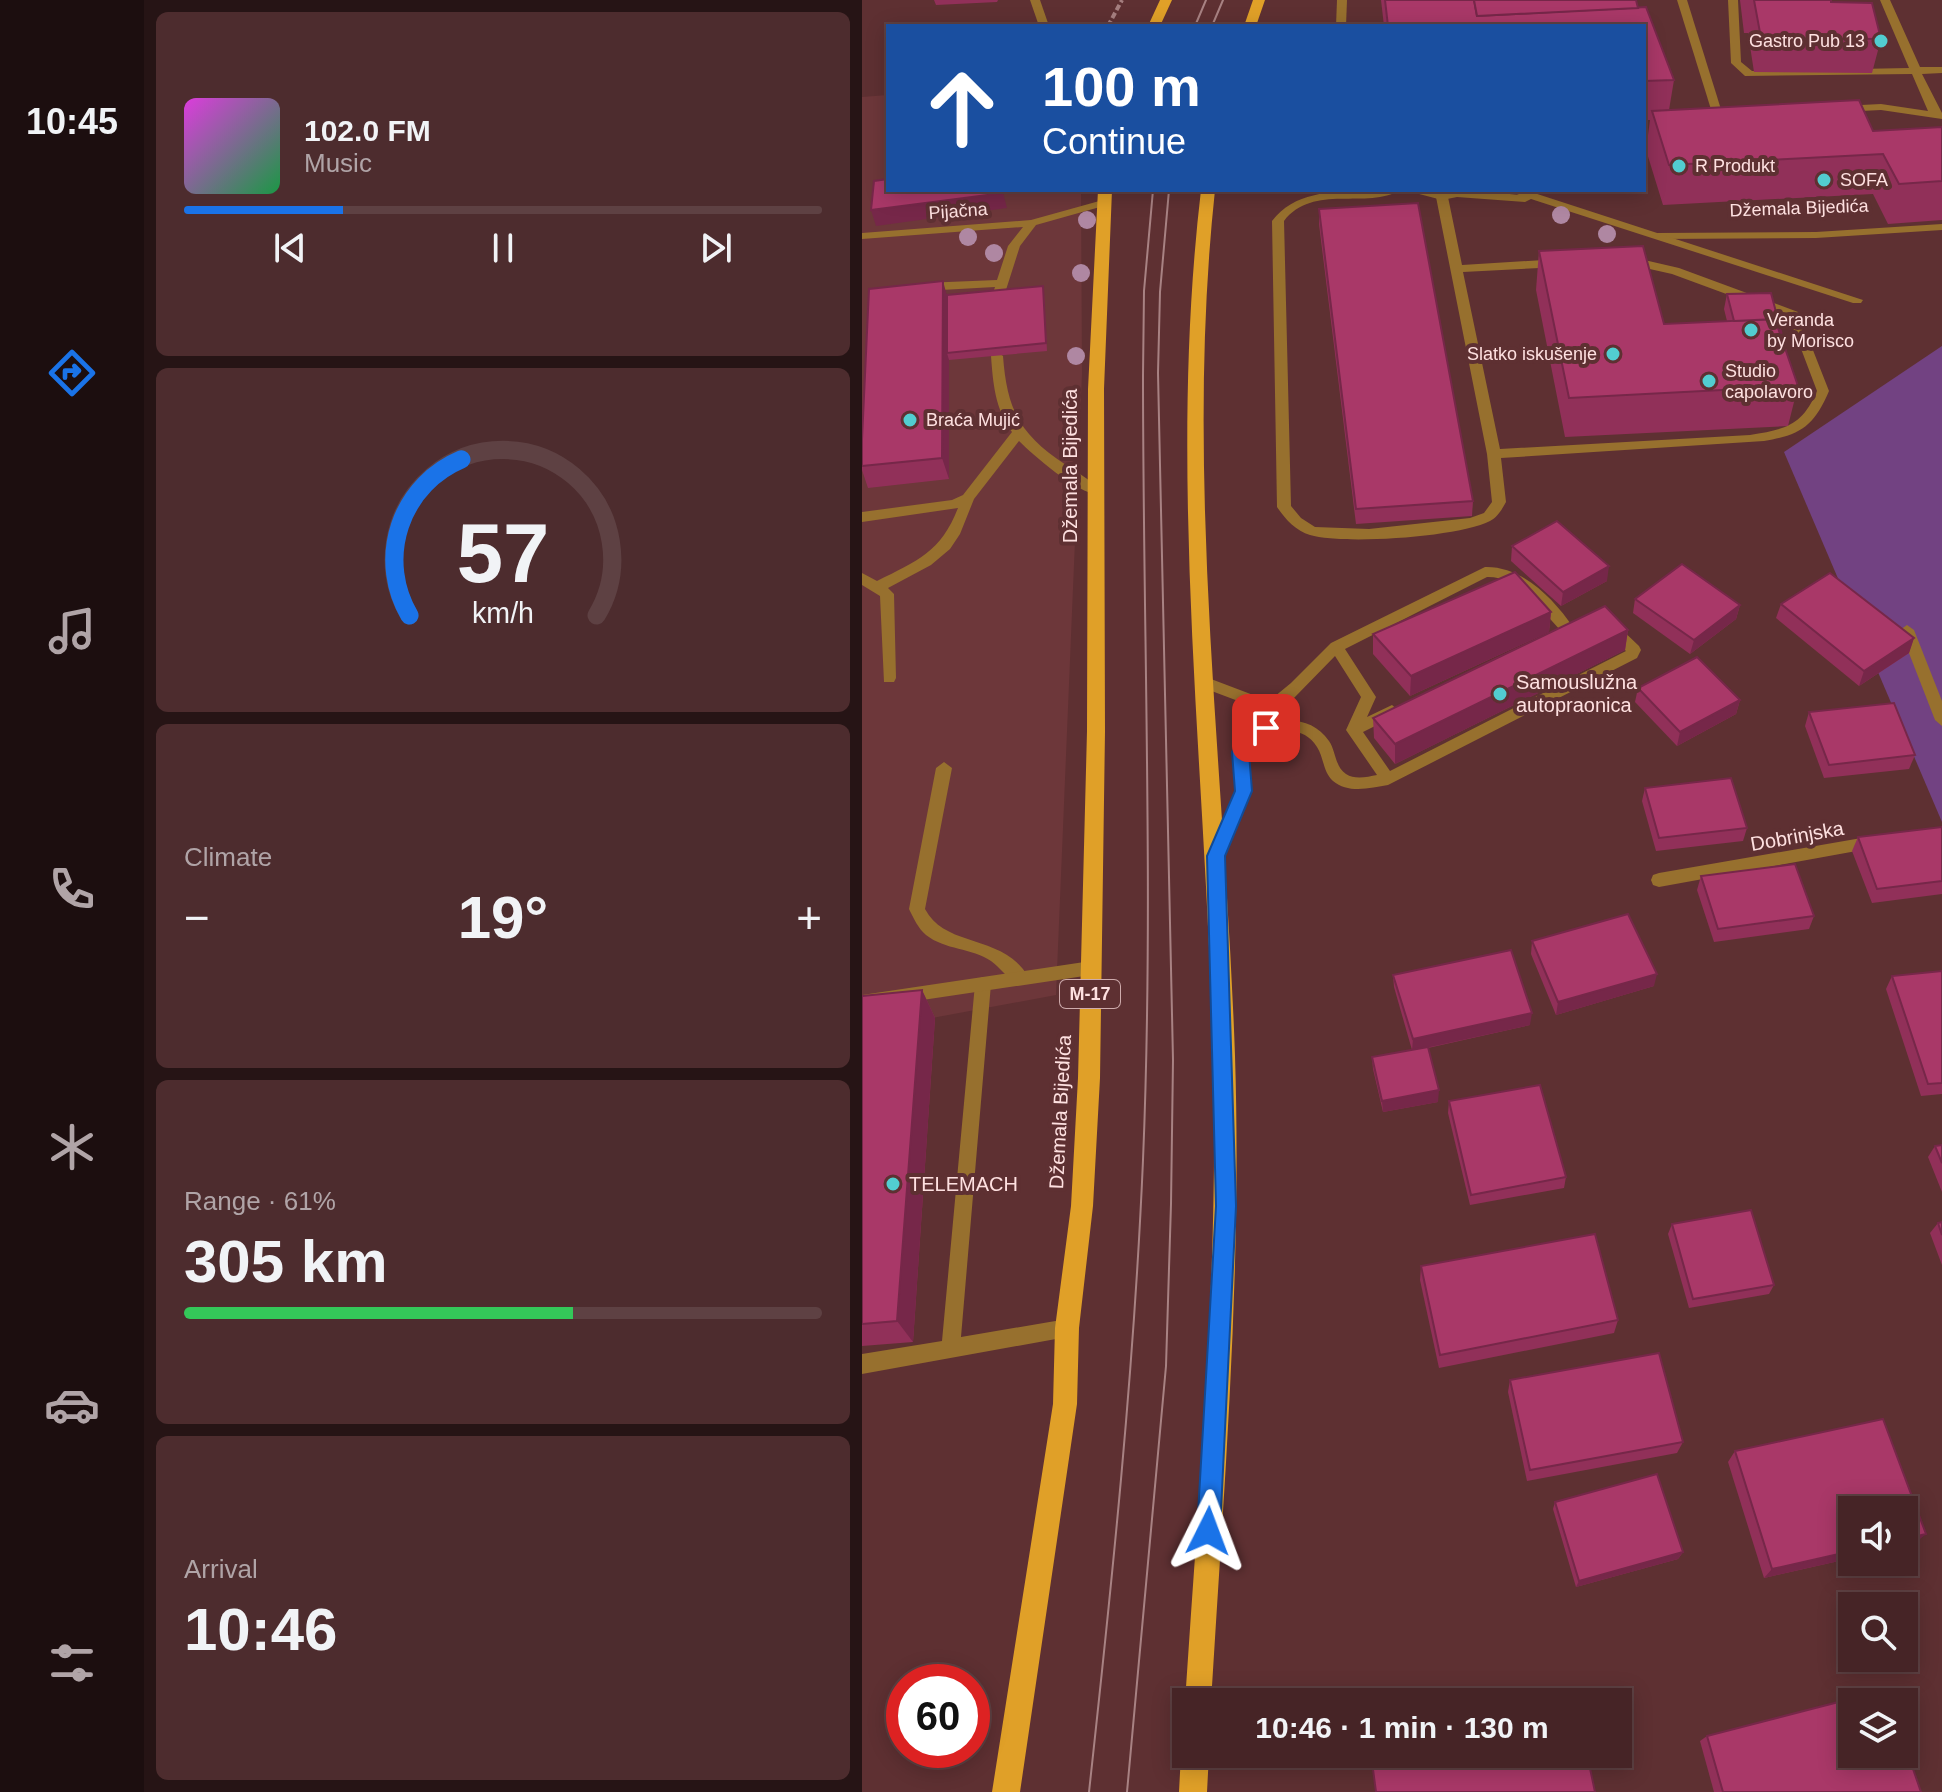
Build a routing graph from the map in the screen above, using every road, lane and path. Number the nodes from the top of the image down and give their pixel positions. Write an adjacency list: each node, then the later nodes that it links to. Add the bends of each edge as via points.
1 (1035, 0): 9 (street)
2 (1122, 0): 10 (path)
3 (1166, 0): 11 (main road)
4 (1259, 0): 12 (main road)
5 (1342, 0): 13 (street)
6 (1682, 0): 19 (street)
7 (1733, 0): 15 (street, via 1736,63 1749,74)
8 (1885, 0): 15 (street)
9 (1043, 24)
10 (1109, 24)
11 (1155, 24)
12 (1251, 24)
13 (1341, 24)
14 (1942, 70): 15 (street)
15 (1920, 73): 17 (street)
16 (1822, 111): 17 (street, via 1881,107)
17 (1938, 115)
18 (1734, 118): 19 (street)
19 (1719, 119): 20 (street)
20 (1705, 121)
21 (1208, 192): 53 (main road, via 1195,408)
22 (1375, 192): 42 (street, via 1310,199 1283,212 1278,221 1284,507 1313,532 1335,536 1484,519 1499,502)
23 (1419, 192): 27 (street)
24 (1463, 192): 27 (street, Džemala Bijedića); 28 (street, Džemala Bijedića)
25 (1519, 192): 28 (street, Džemala Bijedića)
26 (1104, 196): 29 (street, Pijačna); 43 (main road, Džemala Bijedića / M-17)
27 (1442, 197): 35 (street)
28 (1542, 201): 32 (street, Džemala Bijedića)
29 (1032, 223): 31 (street, Pijačna); 36 (street, via 1014,246)
30 (1942, 227): 32 (street, Džemala Bijedića, via 1816,235)
31 (862, 236)
32 (1658, 236): 39 (street, Džemala Bijedića)
33 (1610, 261): 42 (street, via 1675,271 1794,315 1823,391 1814,415 1791,432 1750,439)
34 (1579, 262): 35 (street)
35 (1458, 269): 42 (street)
36 (1001, 283): 37 (street); 38 (street)
37 (908, 288)
38 (998, 298)
39 (1857, 300)
40 (997, 356): 41 (street, via 997,392)
41 (1017, 434): 43 (street); 44 (street)
42 (1494, 454)
43 (1095, 491): 62 (main road, Džemala Bijedića / M-17)
44 (968, 498): 45 (street); 47 (street, via 947,547)
45 (862, 517)
46 (862, 578): 47 (street)
47 (879, 586): 52 (street, via 887,594)
48 (1599, 616): 58 (street, via 1634,650 1632,654)
49 (1564, 627): 51 (street, via 1500,569)
50 (1907, 630): 55 (street)
51 (1336, 647): 53 (street, via 1291,696 1270,707); 56 (street, via 1369,697)
52 (889, 678)
53 (1206, 683): 60 (main road)
54 (1410, 703): 56 (street)
55 (1942, 720)
56 (1353, 730): 58 (street)
57 (944, 768): 63 (street, via 917,909 923,925 934,933 996,955)
58 (1388, 779): 60 (street, via 1349,783 1335,775 1323,744 1308,732 1288,724 1266,728 1240,752 1244,791)
59 (1895, 839): 61 (street, Dobrinjska)
60 (1216, 856): 69 (main road, via 1226,1206)
61 (1659, 880)
62 (1091, 968): 63 (street); 66 (main road, Džemala Bijedića / M-17, via 1082,1206)
63 (1021, 978): 64 (street)
64 (983, 984): 65 (street); 67 (street)
65 (862, 1002)
66 (1067, 1328): 67 (street); 71 (main road, Džemala Bijedića / M-17, via 1065,1404)
67 (951, 1348): 68 (street)
68 (862, 1364)
69 (1199, 1688)
70 (1194, 1768): 72 (main road)
71 (1006, 1792)
72 (1193, 1792)

